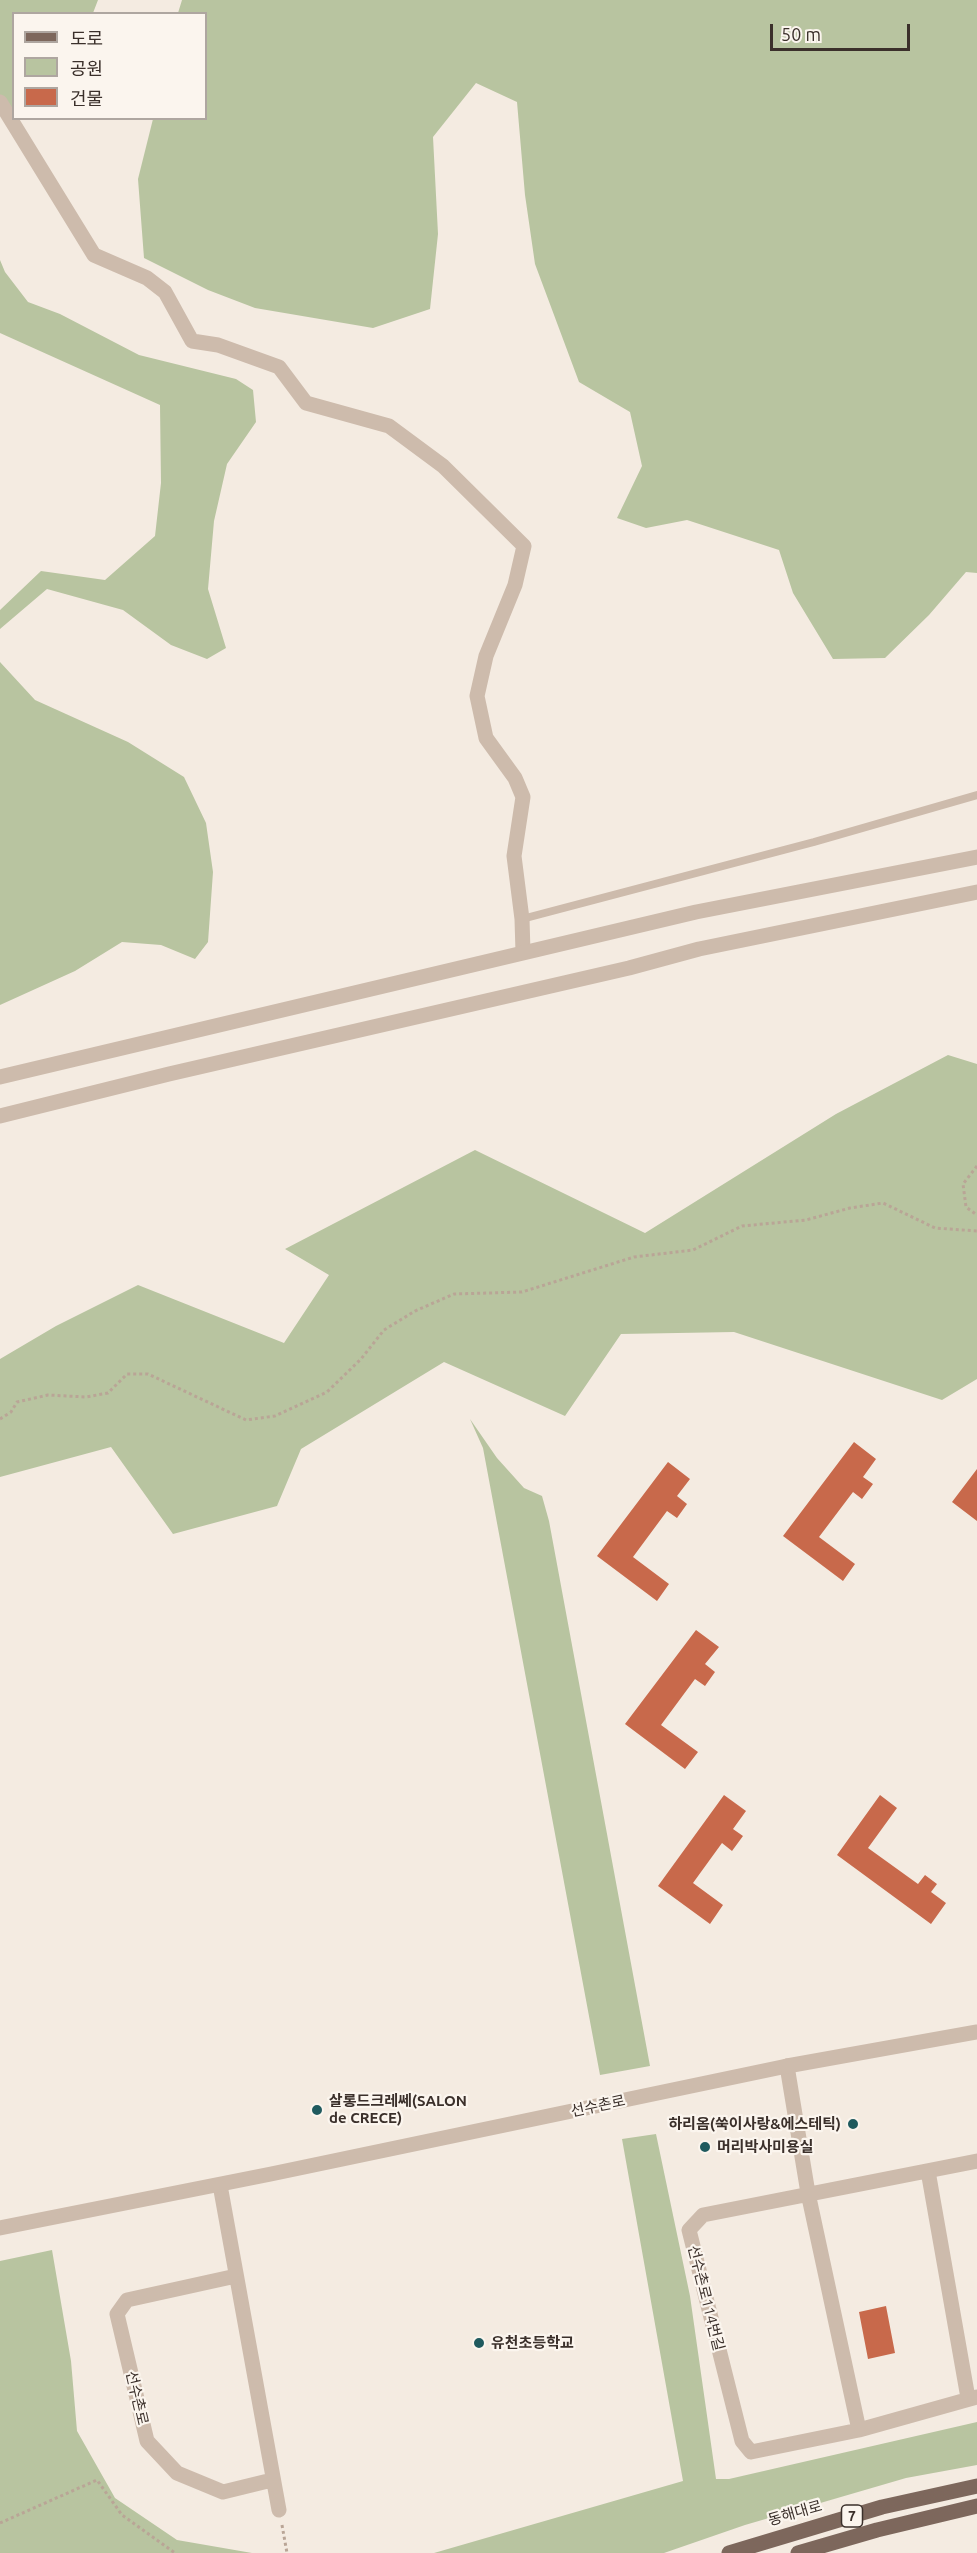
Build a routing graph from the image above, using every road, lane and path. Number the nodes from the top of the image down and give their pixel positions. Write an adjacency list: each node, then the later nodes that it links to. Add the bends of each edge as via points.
1 (0, 102): 5 (street, via 94,255 147,278 165,292 192,341 218,345 279,367 306,403 389,426 443,466 524,546 515,585 486,656 477,696 486,738 515,778 523,797 514,856)
2 (977, 795): 5 (lane)
3 (977, 857): 6 (street, via 696,912)
4 (977, 892): 8 (street, via 699,949)
5 (522, 919): 6 (street)
6 (523, 952): 7 (street)
7 (0, 1077)
8 (0, 1116)
9 (977, 1167): 10 (path, via 963,1184 966,1207)
10 (977, 1215)
11 (977, 1231): 12 (path, via 935,1228 883,1203 806,1220 742,1226 693,1250 634,1257 522,1292 454,1294 384,1330 327,1392 275,1416 246,1420 148,1374 127,1374 108,1393 87,1397 48,1395 17,1402)
12 (0, 1419)
13 (977, 2032): 14 (street, 선수촌로)
14 (787, 2066): 17 (street, 선수촌로); 18 (street)
15 (977, 2161): 16 (street, 선수촌로114번길)
16 (928, 2171): 18 (street, 선수촌로114번길); 21 (street)
17 (220, 2185): 19 (street, 선수촌로); 20 (street)
18 (808, 2193): 22 (street); 22 (street, 선수촌로114번길, via 703,2215 689,2230 742,2441 751,2452)
19 (0, 2228)
20 (236, 2276): 23 (street); 23 (street, 선수촌로, via 127,2300 117,2314 147,2441 177,2473 223,2492)
21 (972, 2398): 22 (street)
22 (859, 2430)
23 (272, 2480): 26 (street)
24 (977, 2486): 30 (main road, 동해대로 / 7, via 882,2507)
25 (977, 2506): 31 (main road, 7)
26 (279, 2510): 29 (path)
27 (0, 2523): 28 (path, via 97,2480 122,2515)
28 (175, 2553)
29 (287, 2553)
30 (729, 2553)
31 (798, 2553)

